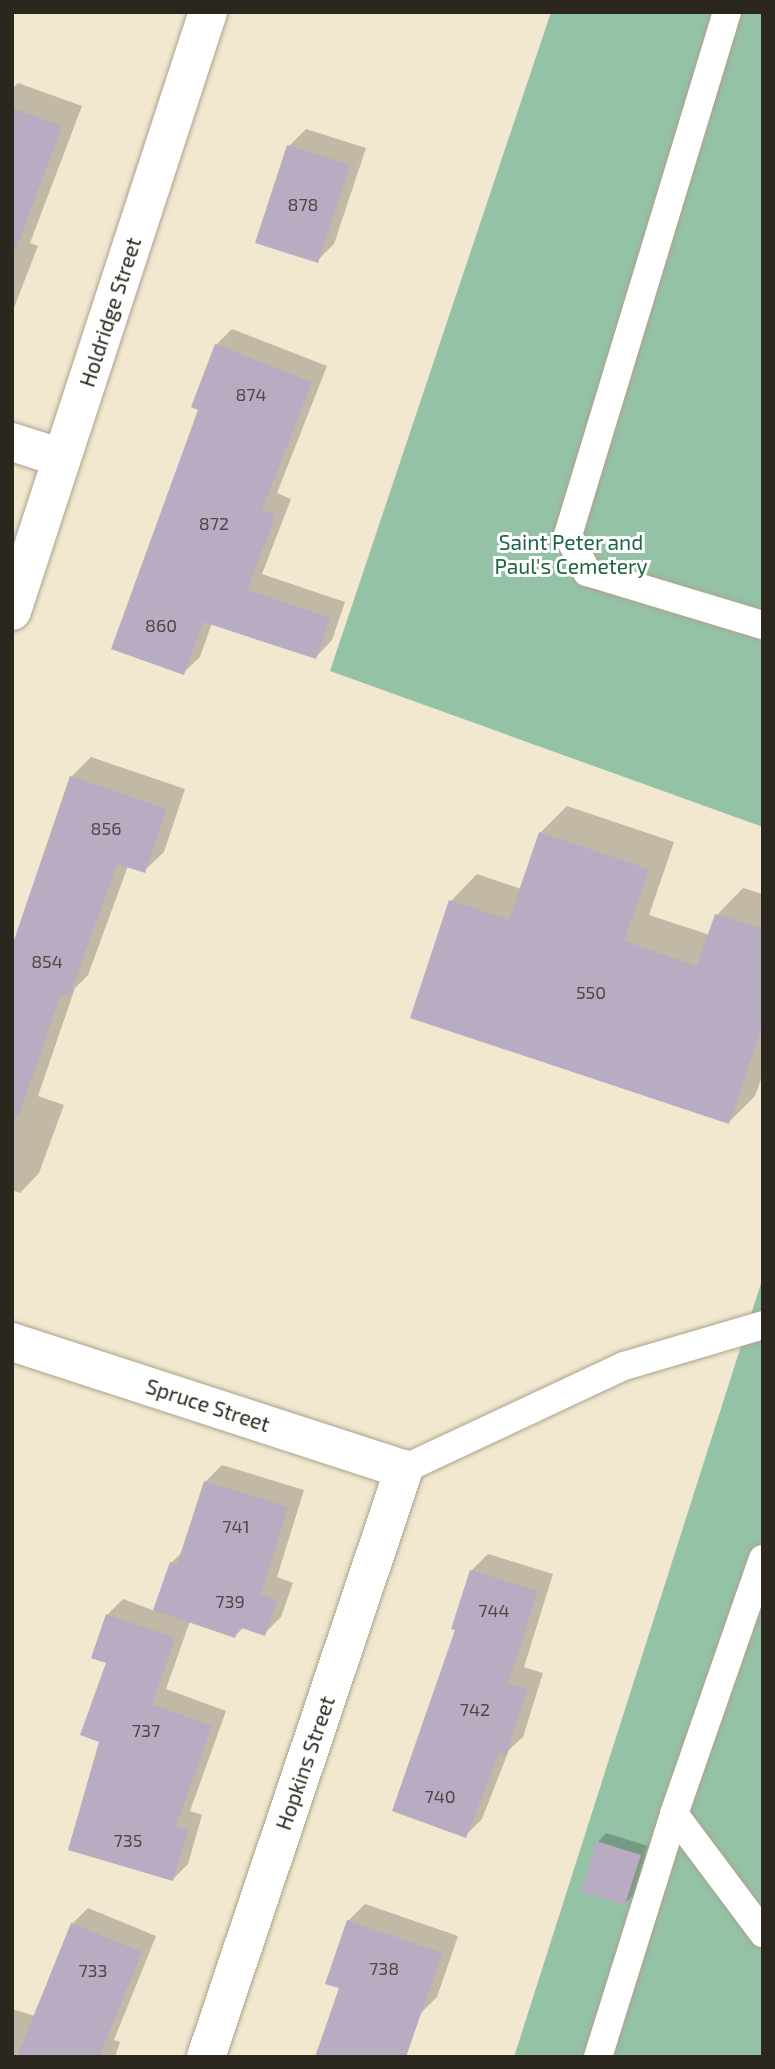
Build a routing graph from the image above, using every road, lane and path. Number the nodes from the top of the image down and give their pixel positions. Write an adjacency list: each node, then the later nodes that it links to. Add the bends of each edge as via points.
1 (208, 12): 4 (street, Holdridge Street)
2 (727, 12): 6 (lane, via 568,535 587,572)
3 (12, 442): 4 (street)
4 (62, 458): 5 (street, Holdridge Street)
5 (12, 611)
6 (763, 625)
7 (763, 1325): 9 (lane, via 624,1366)
8 (12, 1342): 9 (street, Spruce Street)
9 (404, 1469): 13 (street, Hopkins Street)
10 (763, 1559): 11 (lane)
11 (674, 1814): 12 (lane); 14 (lane)
12 (763, 1933)
13 (206, 2057)
14 (598, 2057)

